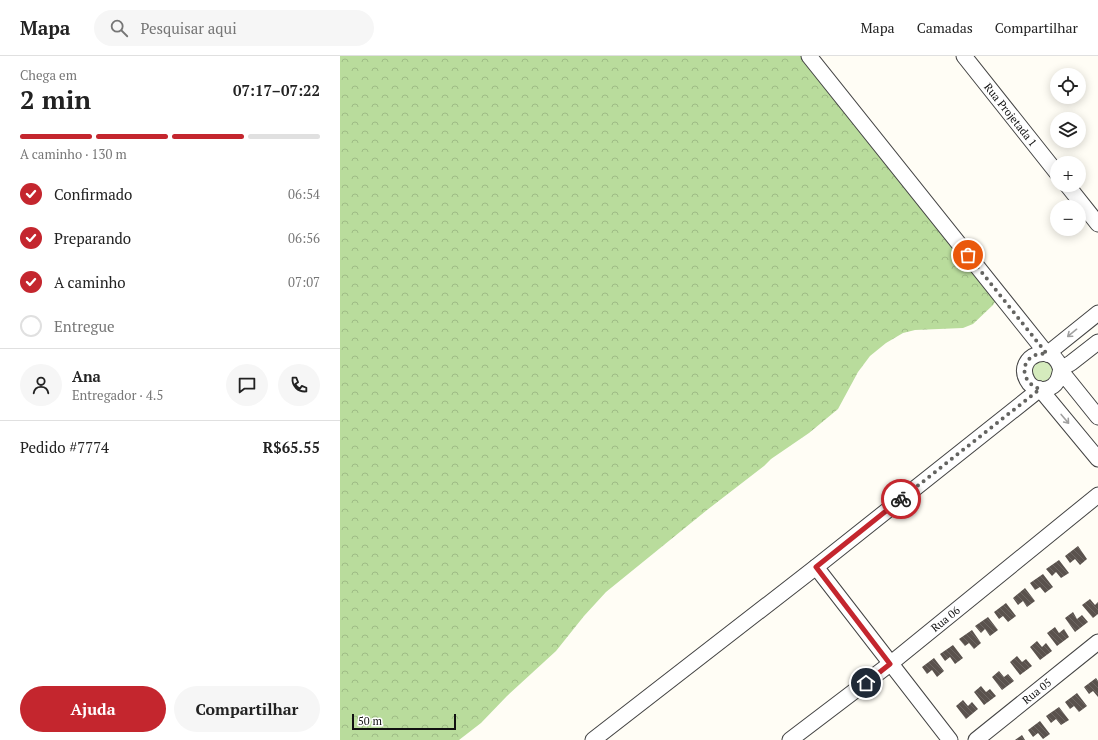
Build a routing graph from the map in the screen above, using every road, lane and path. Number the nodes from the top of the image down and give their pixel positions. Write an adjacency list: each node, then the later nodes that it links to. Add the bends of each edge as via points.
1 (809, 56): 8 (street)
2 (964, 56): 3 (street, Rua Projetada 1)
3 (1050, 164)
4 (1073, 192): 5 (street)
5 (1098, 224)
6 (1098, 313): 8 (street, one-way to 8)
7 (1098, 342): 9 (street)
8 (1047, 354): 9 (street, via 1057,360); 10 (street, via 1031,357 1025,368 1025,375 1030,384)
9 (1061, 371): 10 (street, via 1054,386); 11 (street)
10 (1040, 389): 12 (street, one-way to 12); 14 (street)
11 (1098, 417)
12 (1098, 459)
13 (1098, 495): 16 (street, Rua 06)
14 (816, 567): 16 (street); 17 (street)
15 (1098, 642): 20 (street, Rua 05)
16 (890, 664): 18 (street, Rua 06); 19 (street)
17 (593, 740)
18 (790, 740)
19 (950, 740)
20 (976, 740)

